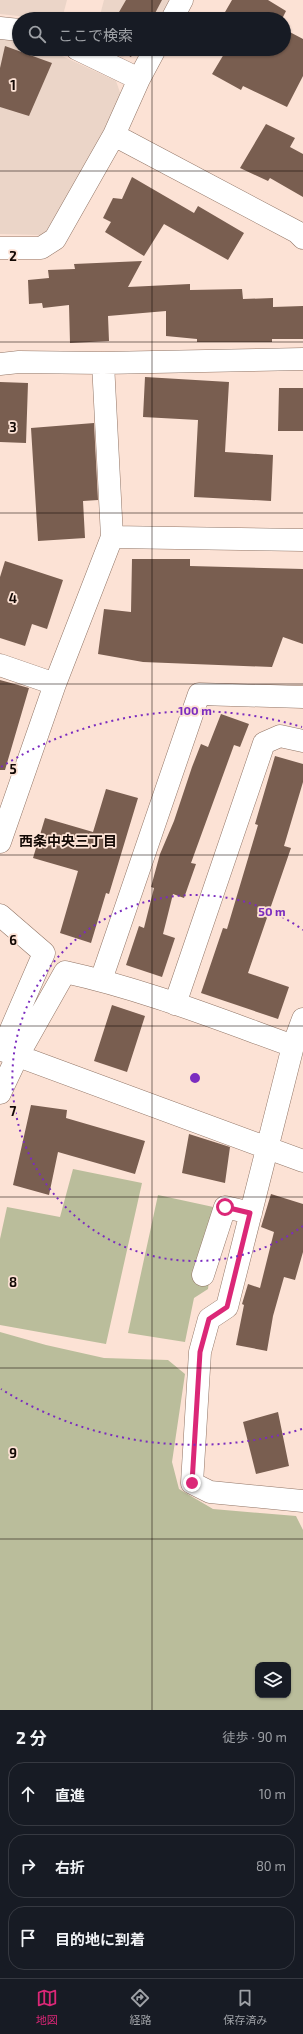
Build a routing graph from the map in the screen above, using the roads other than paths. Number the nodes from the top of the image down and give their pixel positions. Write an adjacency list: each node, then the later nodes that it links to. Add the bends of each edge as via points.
1 (182, 0): 2 (street)
2 (176, 12)
3 (0, 28): 4 (street)
4 (12, 29)
5 (91, 56): 7 (street)
6 (152, 56): 7 (street)
7 (139, 79): 8 (street)
8 (114, 135): 9 (street, via 297,232); 10 (street, via 55,239 41,248)
9 (303, 238)
10 (0, 248)
11 (303, 359): 12 (street)
12 (103, 363): 13 (street); 14 (street)
13 (0, 364)
14 (112, 537): 15 (street); 17 (street)
15 (303, 540)
16 (0, 665): 17 (street)
17 (55, 684): 20 (street)
18 (303, 697): 22 (street, via 199,694)
19 (303, 741): 23 (street, via 280,736 264,743)
20 (0, 842)
21 (0, 915): 26 (street, via 44,953 2,1050)
22 (101, 980): 23 (street); 26 (street, via 65,972)
23 (175, 1004): 25 (street)
24 (303, 1019): 25 (street)
25 (293, 1046): 28 (street)
26 (17, 1057): 27 (street); 28 (street)
27 (0, 1093)
28 (268, 1148): 29 (street); 30 (street)
29 (303, 1161)
30 (250, 1213): 31 (street, via 225,1207); 32 (street, via 227,1307 209,1319 200,1352 192,1483 210,1492)
31 (203, 1275)
32 (303, 1501)

